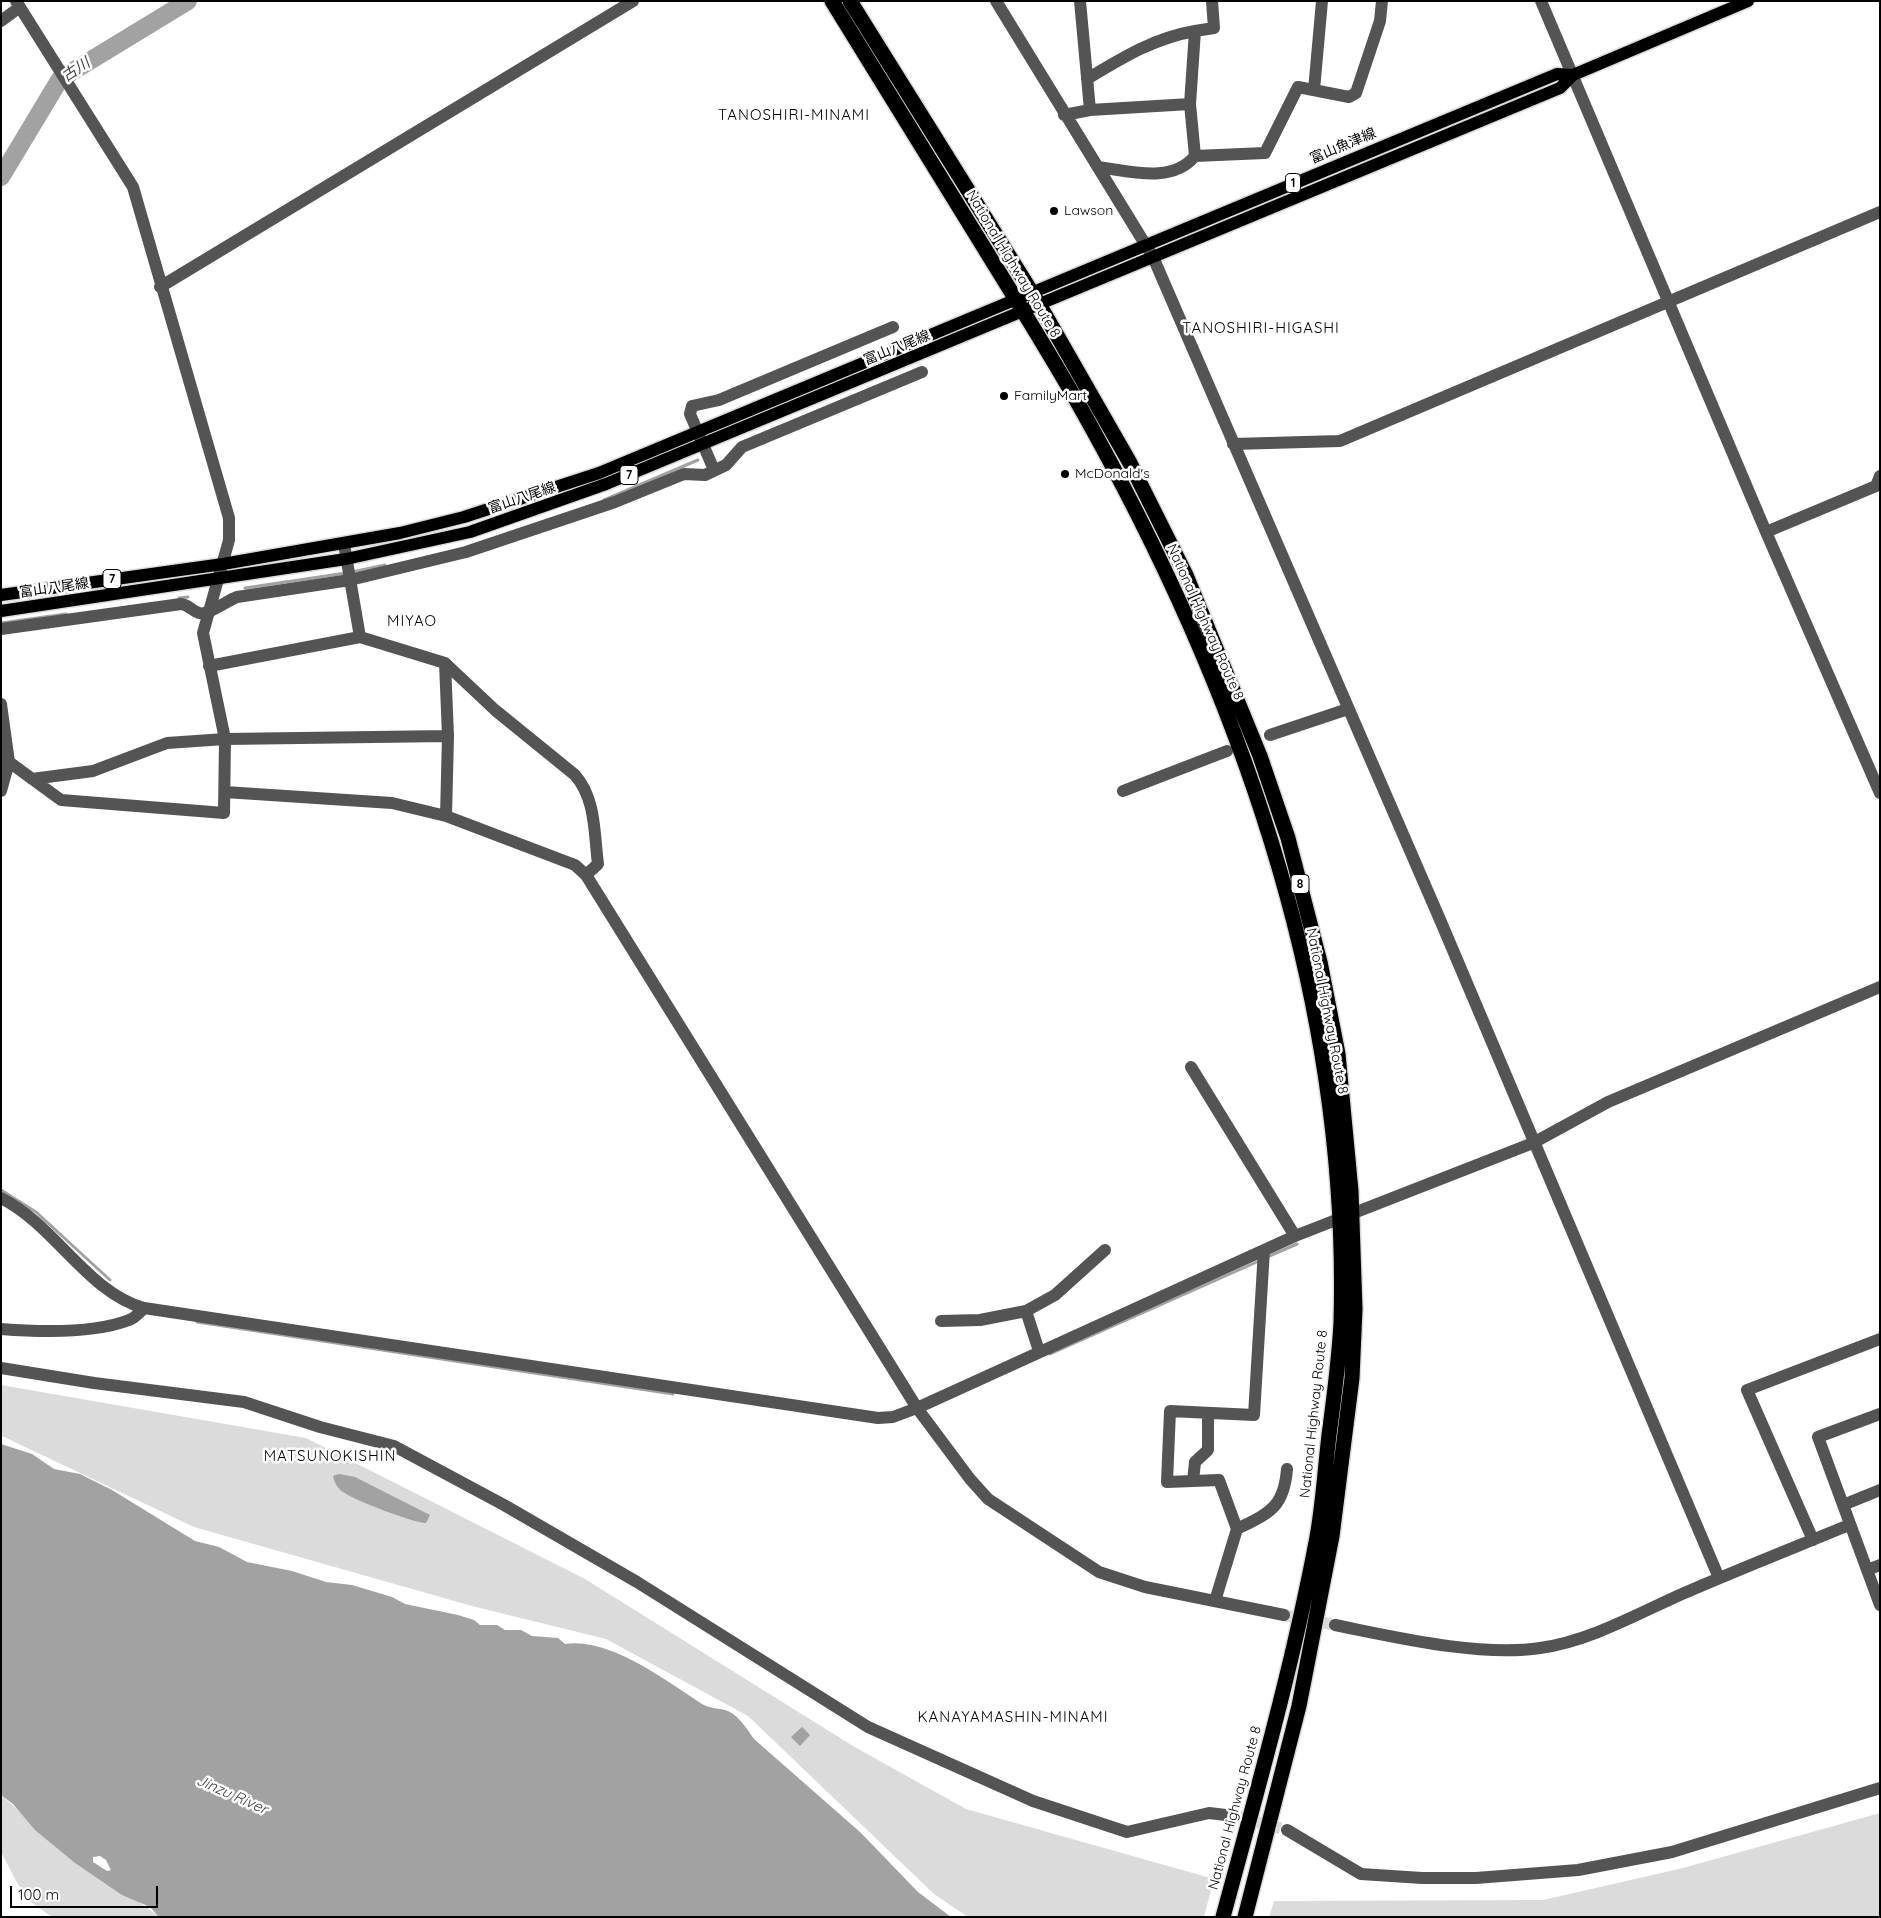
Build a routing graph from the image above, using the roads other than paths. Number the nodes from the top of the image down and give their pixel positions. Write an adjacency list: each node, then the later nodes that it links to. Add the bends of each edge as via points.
1 (633, 1): 25 (street)
2 (832, 1): 28 (highway, National Highway Route 8 / 8)
3 (850, 1): 26 (highway, National Highway Route 8 / 8)
4 (996, 1): 19 (street)
5 (1080, 1): 15 (street)
6 (1212, 1): 13 (street, via 1214,28)
7 (1322, 1): 16 (street)
8 (1382, 1): 16 (street, via 1380,21 1356,94 1349,97)
9 (1541, 1): 14 (street)
10 (1748, 1): 14 (main road, 富山魚津線 / 1)
11 (18, 4): 12 (street); 25 (street, via 133,187)
12 (1, 20)
13 (1194, 31): 15 (street, via 1147,44); 17 (street)
14 (1573, 75): 23 (main road, 富山魚津線 / 1, via 1557,74); 24 (main road, 富山魚津線 / 1, via 1560,88); 27 (street)
15 (1087, 79): 18 (street)
16 (1314, 90): 20 (street, via 1298,87 1265,153)
17 (1190, 104): 18 (street); 20 (street)
18 (1090, 110): 19 (street)
19 (1064, 115): 21 (street)
20 (1195, 156): 21 (street, via 1188,163 1160,174)
21 (1098, 167): 23 (street)
22 (1880, 212): 27 (street)
23 (1146, 245): 24 (street); 26 (main road, 富山魚津線 / 1)
24 (1153, 257): 26 (main road, 富山魚津線 / 1); 33 (street)
25 (160, 287): 39 (street, via 230,518)
26 (1035, 298): 28 (main road, 富山魚津線 / 1); 67 (highway, National Highway Route 8 / 8, via 1130,464 1186,576 1260,756 1288,838 1320,962 1338,1054)
27 (1668, 302): 33 (street, via 1340,441); 36 (street)
28 (1019, 305): 31 (main road, 富山八尾線 / 7); 32 (main road, 富山八尾線 / 7); 67 (highway, National Highway Route 8 / 8, via 1093,429 1167,574 1246,762 1274,845 1304,960 1323,1057 1334,1157)
29 (893, 327): 31 (street, via 719,400 692,406 690,414)
30 (922, 372): 34 (street, via 742,447 726,465)
31 (697, 432): 32 (street); 37 (main road, 富山八尾線 / 7, via 599,473 538,493 446,521)
32 (704, 444): 34 (street); 38 (main road, 富山八尾線 / 7, via 606,484 470,532)
33 (1233, 444): 50 (street)
34 (714, 470): 41 (street, via 705,475 684,474 616,502 466,552)
35 (1880, 476): 36 (street, via 1876,486)
36 (1766, 532): 60 (street)
37 (344, 544): 38 (street); 39 (main road, 富山八尾線 / 7)
38 (346, 559): 40 (main road, 富山八尾線 / 7); 41 (street)
39 (223, 564): 40 (street); 42 (main road, 富山八尾線 / 7)
40 (217, 579): 43 (main road, 富山八尾線 / 7); 44 (street)
41 (350, 580): 44 (street, via 237,596); 46 (street)
42 (1, 595)
43 (1, 611)
44 (208, 613): 45 (street, via 199,613 181,604); 48 (street, via 203,633)
45 (1, 630)
46 (360, 638): 47 (street); 48 (street)
47 (445, 663): 51 (street); 62 (street, via 585,787 592,810 598,864)
48 (209, 666): 53 (street)
49 (1, 704): 55 (street)
50 (1348, 709): 52 (street); 65 (street)
51 (448, 736): 53 (street); 61 (street)
52 (1270, 736)
53 (225, 739): 56 (street, via 167,743 92,771); 59 (street)
54 (1227, 751): 58 (street)
55 (5, 759): 56 (street); 57 (street)
56 (32, 779): 59 (street, via 61,800 224,813)
57 (1, 791)
58 (1123, 791)
59 (225, 792): 61 (street, via 392,803)
60 (1880, 793)
61 (446, 816): 62 (street, via 554,856 575,865)
62 (586, 875): 78 (street)
63 (1880, 987): 65 (street, via 1622,1096)
64 (1191, 1067): 68 (street)
65 (1533, 1143): 67 (street); 90 (street)
66 (1, 1198): 71 (street, via 28,1215 110,1291 126,1303)
67 (1346, 1216): 68 (street); 98 (highway, National Highway Route 8 / 8, via 1341,1324 1317,1536 1280,1700); 99 (highway, National Highway Route 8 / 8, via 1355,1309 1343,1460 1332,1536 1299,1706)
68 (1295, 1236): 70 (street)
69 (1105, 1250): 72 (street, via 1055,1295)
70 (1264, 1250): 76 (street); 79 (street, via 1254,1415)
71 (144, 1308): 74 (street, via 131,1320 103,1327 44,1332); 78 (street, via 878,1418 893,1417)
72 (1026, 1311): 73 (street, via 980,1320); 76 (street)
73 (941, 1320)
74 (1, 1329)
75 (1880, 1340): 87 (street, via 1747,1390)
76 (1039, 1351): 78 (street)
77 (1, 1368): 96 (street, via 244,1402 320,1427 394,1446 637,1582 868,1727 1033,1801 1127,1832 1209,1812)
78 (917, 1408): 91 (street, via 982,1492 1041,1535 1099,1572 1145,1587)
79 (1208, 1413): 82 (street, via 1208,1450 1195,1462); 82 (street, via 1170,1411 1167,1482)
80 (1880, 1414): 84 (street, via 1818,1437)
81 (1287, 1469): 86 (street, via 1286,1486 1272,1511)
82 (1194, 1481): 86 (street, via 1219,1480)
83 (1880, 1490): 84 (street)
84 (1843, 1505): 85 (street)
85 (1849, 1525): 87 (street); 89 (street)
86 (1237, 1530): 91 (street)
87 (1813, 1540): 90 (street)
88 (1880, 1565): 89 (street)
89 (1867, 1570): 92 (street)
90 (1719, 1578): 94 (street, via 1593,1633 1540,1648 1496,1649 1422,1642)
91 (1215, 1601): 93 (street)
92 (1880, 1605)
93 (1284, 1615)
94 (1335, 1625)
95 (1880, 1788): 97 (street, via 1672,1852 1578,1870 1485,1877 1422,1878 1361,1874)
96 (1234, 1816)
97 (1287, 1830)
98 (1223, 1917)
99 (1245, 1917)

